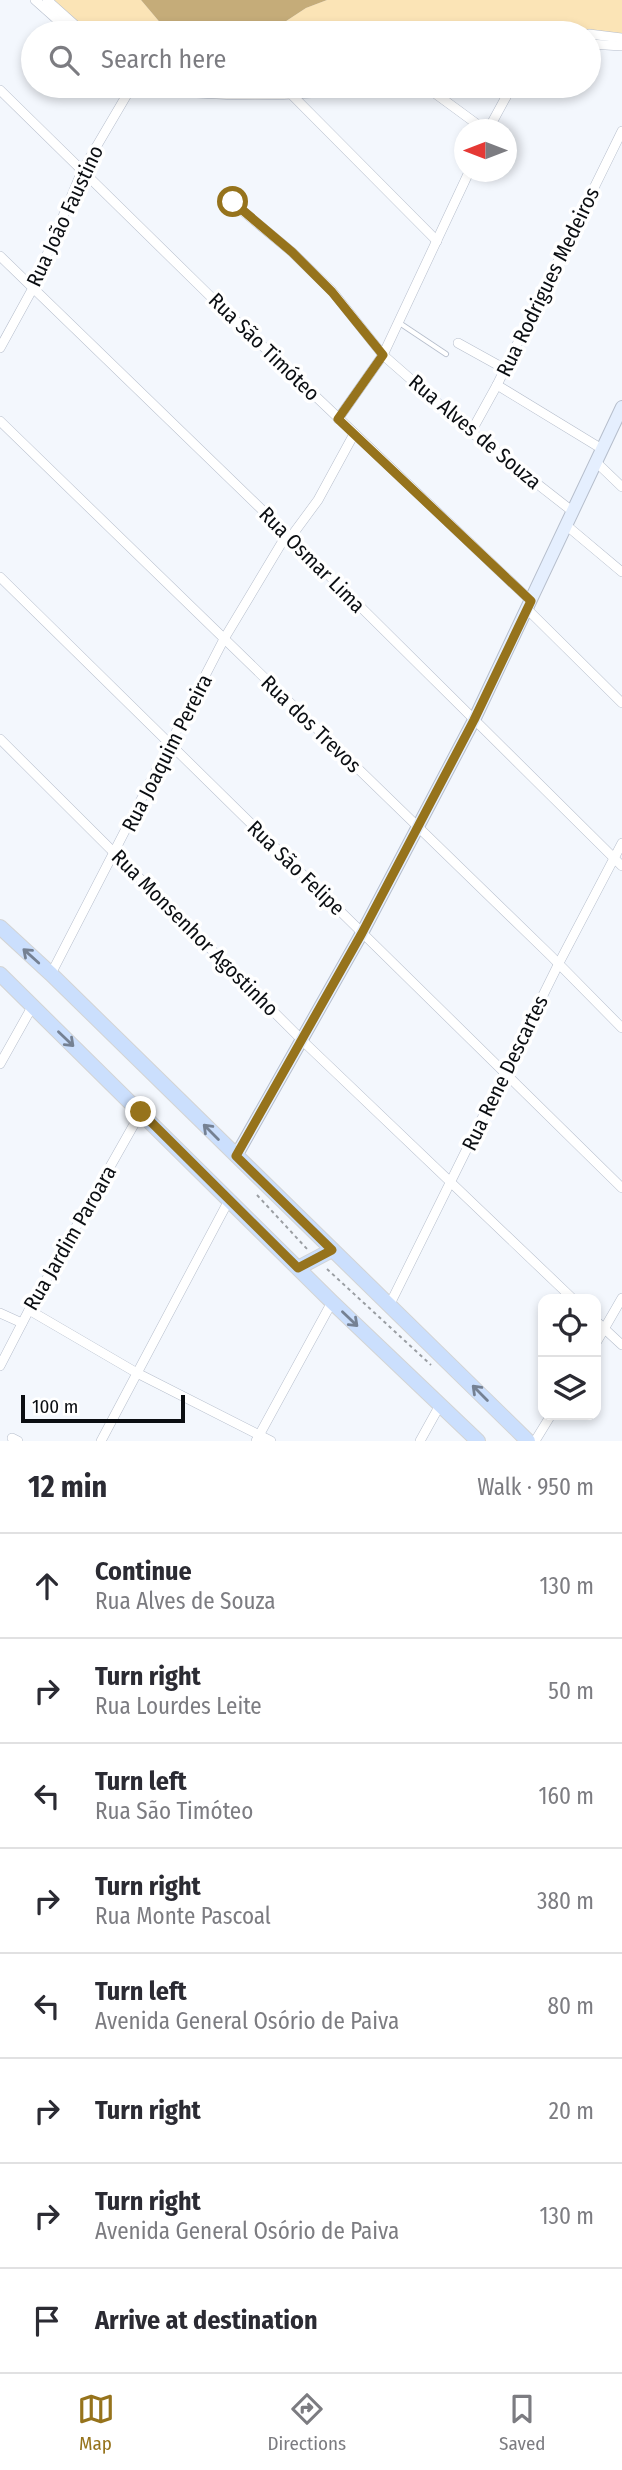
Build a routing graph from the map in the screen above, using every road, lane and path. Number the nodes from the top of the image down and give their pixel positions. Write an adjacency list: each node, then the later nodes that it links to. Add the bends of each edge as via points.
1 (35, 0): 3 (street)
2 (47, 0): 4 (street)
3 (59, 21)
4 (71, 21)
5 (601, 35): 6 (street)
6 (622, 38)
7 (601, 45): 8 (street)
8 (622, 46)
9 (0, 90): 17 (street, Rua São Timóteo)
10 (125, 98): 17 (street, Rua João Faustino)
11 (295, 98): 20 (street)
12 (442, 98): 14 (street)
13 (505, 98): 15 (street)
14 (471, 119)
15 (492, 119)
16 (622, 131): 28 (street, Rua Rodrigues Medeiros)
17 (82, 171): 22 (street, Rua João Faustino); 31 (street, Rua São Timóteo)
18 (464, 182): 20 (street)
19 (233, 202): 27 (street, Rua Alves de Souza, via 332,292)
20 (437, 241): 23 (street)
21 (0, 256): 22 (street, Rua Osmar Lima)
22 (33, 288): 25 (street, Rua João Faustino); 40 (street, Rua Osmar Lima)
23 (398, 322): 26 (lane); 27 (street)
24 (458, 342): 28 (street)
25 (0, 348)
26 (446, 354)
27 (383, 355): 31 (street); 33 (street, Rua Alves de Souza)
28 (505, 369): 29 (street, Rua Rodrigues Medeiros)
29 (497, 385): 33 (street, Rua Rodrigues Medeiros); 35 (street)
30 (622, 407): 35 (street)
31 (338, 419): 34 (street, Rua São Timóteo)
32 (0, 421): 44 (street, Rua dos Trevos)
33 (471, 432): 38 (street, Rua Alves de Souza)
34 (354, 434): 40 (street, Rua Joaquim Pereira, via 318,500); 43 (street, Rua São Timóteo)
35 (602, 449): 36 (street)
36 (596, 462): 37 (street); 38 (street)
37 (622, 487)
38 (572, 511): 39 (street)
39 (566, 525): 41 (street); 43 (street)
40 (288, 536): 44 (street, Rua Joaquim Pereira); 46 (street, Rua Osmar Lima)
41 (622, 572)
42 (0, 577): 48 (street, Rua São Felipe)
43 (529, 605): 45 (street, Rua São Timóteo); 46 (street)
44 (224, 639): 48 (street, Rua Joaquim Pereira); 49 (street, Rua dos Trevos)
45 (622, 703)
46 (474, 720): 49 (street); 52 (street, Rua Osmar Lima)
47 (0, 739): 51 (street, Rua Monsenhor Agostinho)
48 (170, 746): 51 (street, Rua Joaquim Pereira); 55 (street, Rua São Felipe)
49 (416, 827): 55 (street); 56 (street, Rua dos Trevos)
50 (622, 843): 52 (street, Rua Rene Descartes)
51 (115, 854): 58 (street, Rua Joaquim Pereira); 61 (street, Rua Monsenhor Agostinho)
52 (614, 858): 53 (street, Rua Osmar Lima); 56 (street, Rua Rene Descartes)
53 (622, 866)
54 (0, 927): 58 (main road, one-way to 54)
55 (362, 933): 61 (street); 63 (street, Rua São Felipe)
56 (559, 963): 60 (street, Rua dos Trevos); 63 (street, Rua Rene Descartes)
57 (0, 974): 59 (main road)
58 (51, 974): 65 (main road, one-way to 58)
59 (32, 1007): 62 (street); 64 (main road, one-way to 64)
60 (622, 1028)
61 (301, 1039): 65 (street); 66 (street, Rua Monsenhor Agostinho)
62 (0, 1064)
63 (504, 1073): 66 (street, Rua Rene Descartes); 67 (street, Rua São Felipe)
64 (141, 1112): 68 (main road); 75 (street, Rua Jardim Paroara)
65 (236, 1156): 69 (main road)
66 (451, 1181): 71 (street, Rua Monsenhor Agostinho); 74 (street, Rua Rene Descartes)
67 (622, 1188)
68 (229, 1200): 70 (main road); 83 (street)
69 (332, 1250): 70 (main road); 74 (main road)
70 (298, 1268): 73 (main road)
71 (568, 1294)
72 (622, 1298): 79 (street)
73 (332, 1302): 84 (main road, one-way to 84); 86 (street)
74 (390, 1304): 91 (main road, one-way to 74)
75 (29, 1310): 77 (street, Rua Jardim Paroara); 83 (street)
76 (0, 1312): 77 (street)
77 (22, 1323): 82 (street, Rua Jardim Paroara)
78 (601, 1326): 79 (street)
79 (604, 1329): 80 (street); 81 (street)
80 (601, 1334)
81 (622, 1345)
82 (0, 1366)
83 (137, 1373): 86 (street); 87 (street)
84 (440, 1405): 89 (street); 90 (main road)
85 (548, 1420): 92 (street)
86 (258, 1438): 88 (street)
87 (101, 1441)
88 (271, 1441)
89 (420, 1441)
90 (478, 1441)
91 (528, 1441)
92 (535, 1441)

